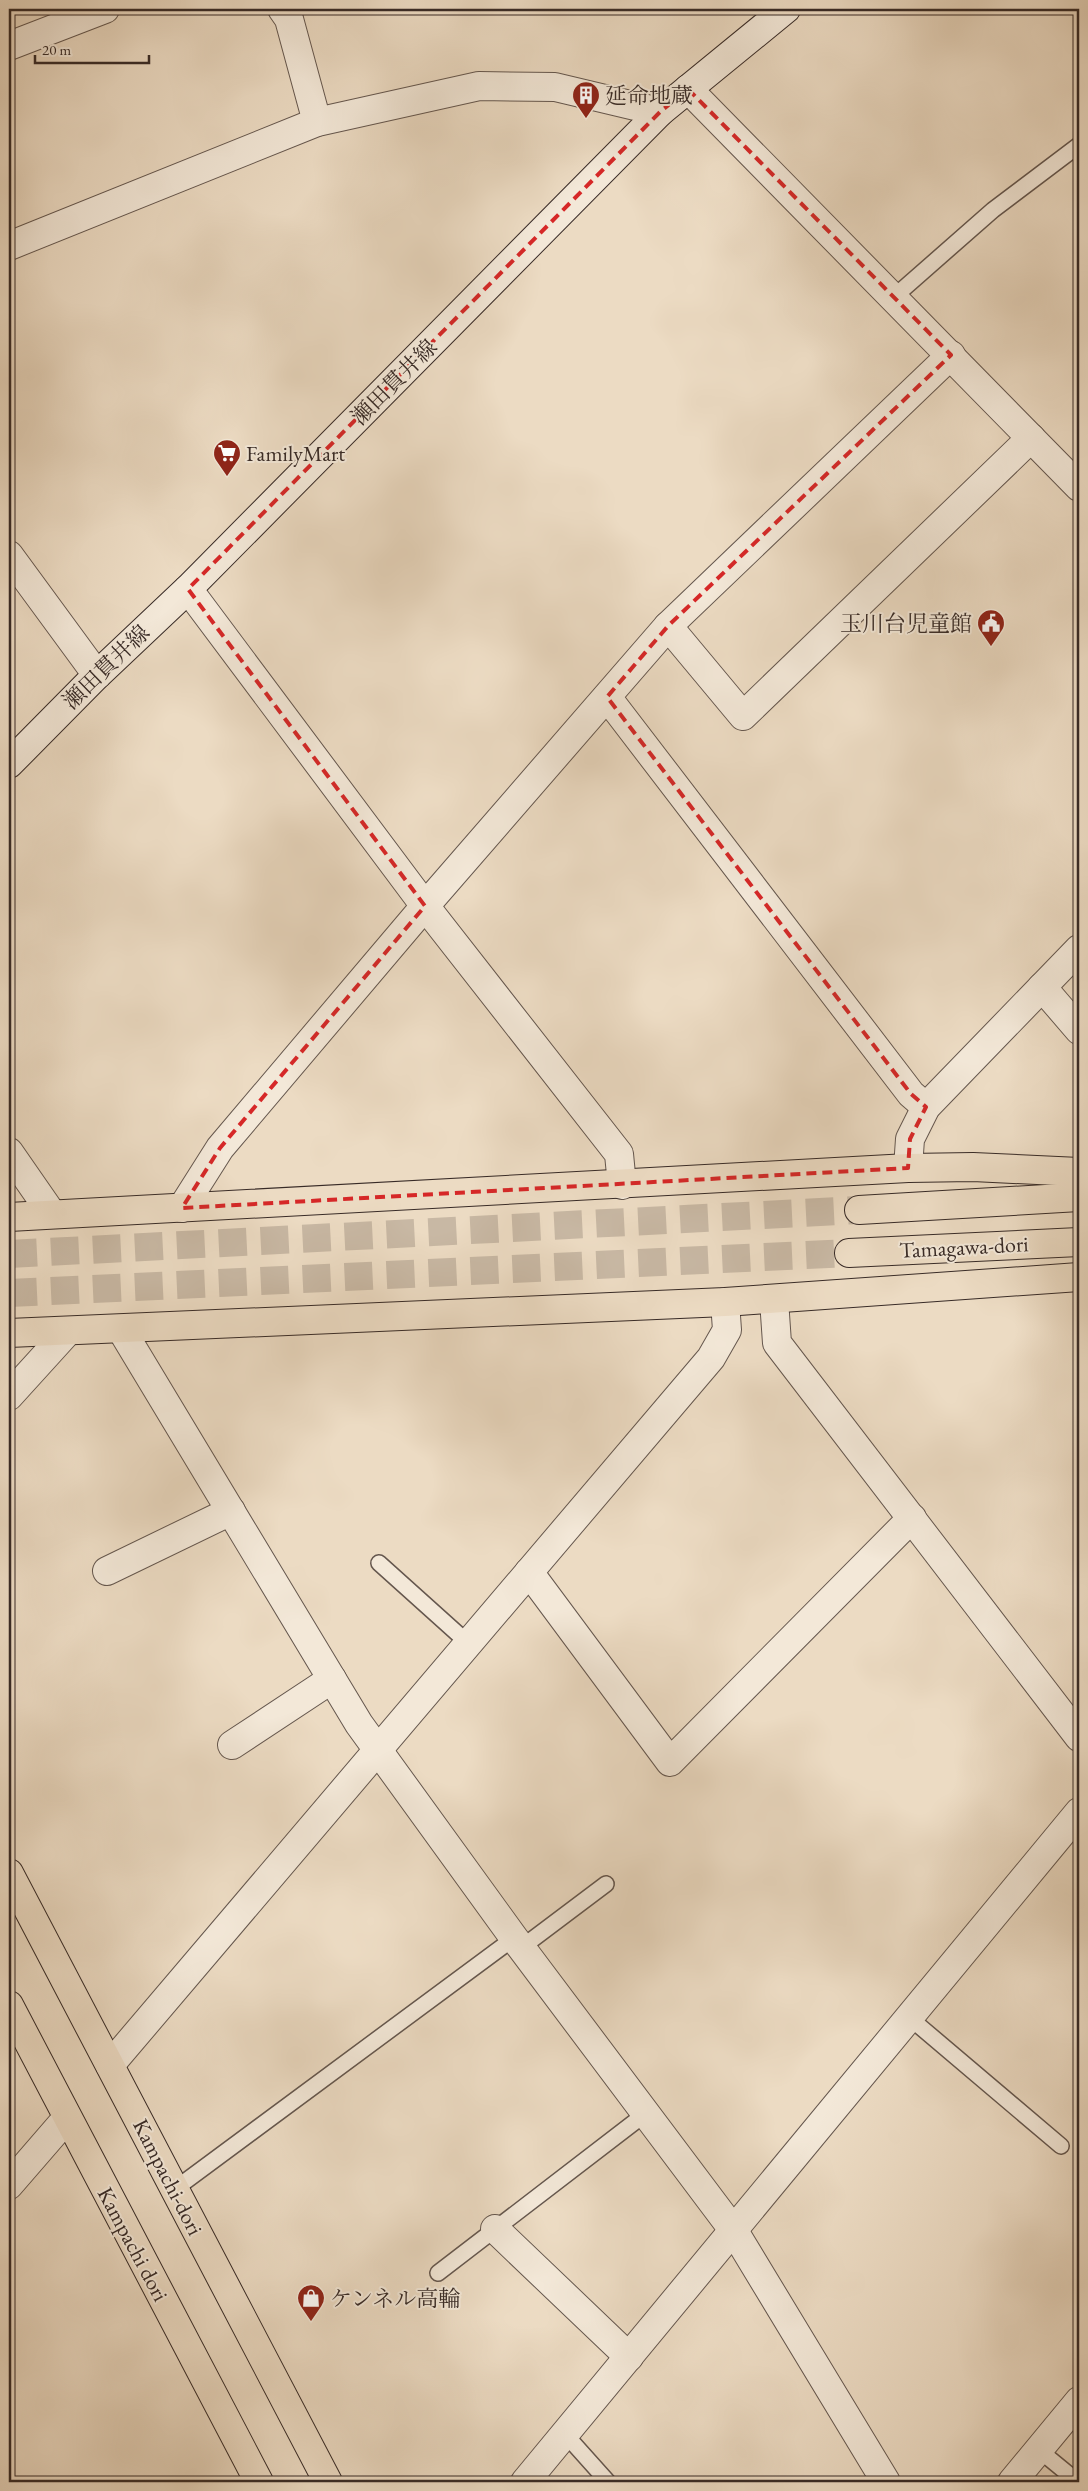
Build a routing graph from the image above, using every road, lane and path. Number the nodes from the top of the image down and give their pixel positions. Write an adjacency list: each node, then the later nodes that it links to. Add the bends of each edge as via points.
1 (105, 9): 4 (street)
2 (786, 9): 5 (street, 瀬田貫井線)
3 (288, 12): 7 (street)
4 (9, 46)
5 (688, 89): 6 (street, 瀬田貫井線); 11 (street)
6 (660, 112): 7 (street, via 555,87 479,86); 9 (street, 瀬田貫井線)
7 (317, 122): 10 (street)
8 (1079, 146): 11 (lane, via 993,210)
9 (538, 236): 16 (street, 瀬田貫井線); 18 (street, via 407,347 296,459)
10 (9, 246)
11 (894, 297): 12 (street)
12 (951, 355): 13 (street); 17 (street)
13 (1031, 438): 14 (street); 17 (street, via 743,716)
14 (1079, 487)
15 (9, 555): 18 (street)
16 (188, 589): 18 (street, 瀬田貫井線); 21 (street)
17 (668, 626): 19 (street)
18 (97, 675): 20 (street, 瀬田貫井線)
19 (607, 696): 21 (street); 25 (street, via 905,1086)
20 (9, 764)
21 (425, 906): 29 (street, via 619,1154); 31 (street, via 220,1148)
22 (1079, 949): 23 (street)
23 (1042, 987): 24 (street); 25 (street)
24 (1079, 1030)
25 (926, 1107): 27 (street, via 910,1139)
26 (9, 1152): 33 (street)
27 (908, 1168): 28 (highway, via 973,1167); 29 (highway)
28 (1079, 1172)
29 (622, 1185): 31 (highway)
30 (1079, 1197): 32 (highway, Tamagawa-dori)
31 (182, 1208): 33 (highway)
32 (859, 1210)
33 (52, 1214): 34 (highway)
34 (9, 1217)
35 (1079, 1242): 36 (highway, Tamagawa-dori)
36 (849, 1253)
37 (1079, 1277): 38 (highway)
38 (774, 1300): 39 (highway); 45 (street, via 777,1343)
39 (725, 1302): 40 (highway); 48 (street, via 728,1330 711,1358)
40 (121, 1329): 41 (highway); 44 (street)
41 (68, 1331): 42 (highway); 43 (street)
42 (9, 1333)
43 (9, 1396)
44 (231, 1511): 47 (street); 50 (street)
45 (912, 1518): 48 (street, via 670,1762); 51 (street)
46 (379, 1563): 49 (lane)
47 (107, 1571)
48 (529, 1572): 49 (street)
49 (468, 1643): 53 (street)
50 (332, 1680): 52 (street); 53 (street)
51 (1079, 1737)
52 (232, 1745)
53 (378, 1752): 57 (street); 60 (street)
54 (1079, 1812): 59 (street)
55 (9, 1873): 60 (highway, Kampachi-dori)
56 (606, 1884): 57 (lane)
57 (517, 1943): 61 (street); 65 (lane)
58 (9, 2005): 62 (highway, Kampachi dori)
59 (910, 2018): 63 (lane); 67 (street)
60 (110, 2065): 65 (highway, Kampachi-dori)
61 (645, 2114): 66 (lane); 67 (street)
62 (67, 2118): 64 (street); 73 (highway, Kampachi dori)
63 (1060, 2146)
64 (9, 2185)
65 (175, 2190): 74 (highway, Kampachi-dori)
66 (495, 2229): 68 (lane); 69 (street)
67 (734, 2231): 69 (street); 77 (street)
68 (438, 2273)
69 (629, 2357): 71 (street)
70 (1079, 2401): 72 (street)
71 (565, 2434): 75 (street); 76 (lane)
72 (1039, 2450): 78 (street); 79 (lane)
73 (259, 2482)
74 (328, 2482)
75 (525, 2482)
76 (608, 2482)
77 (886, 2482)
78 (1012, 2482)
79 (1078, 2482)

